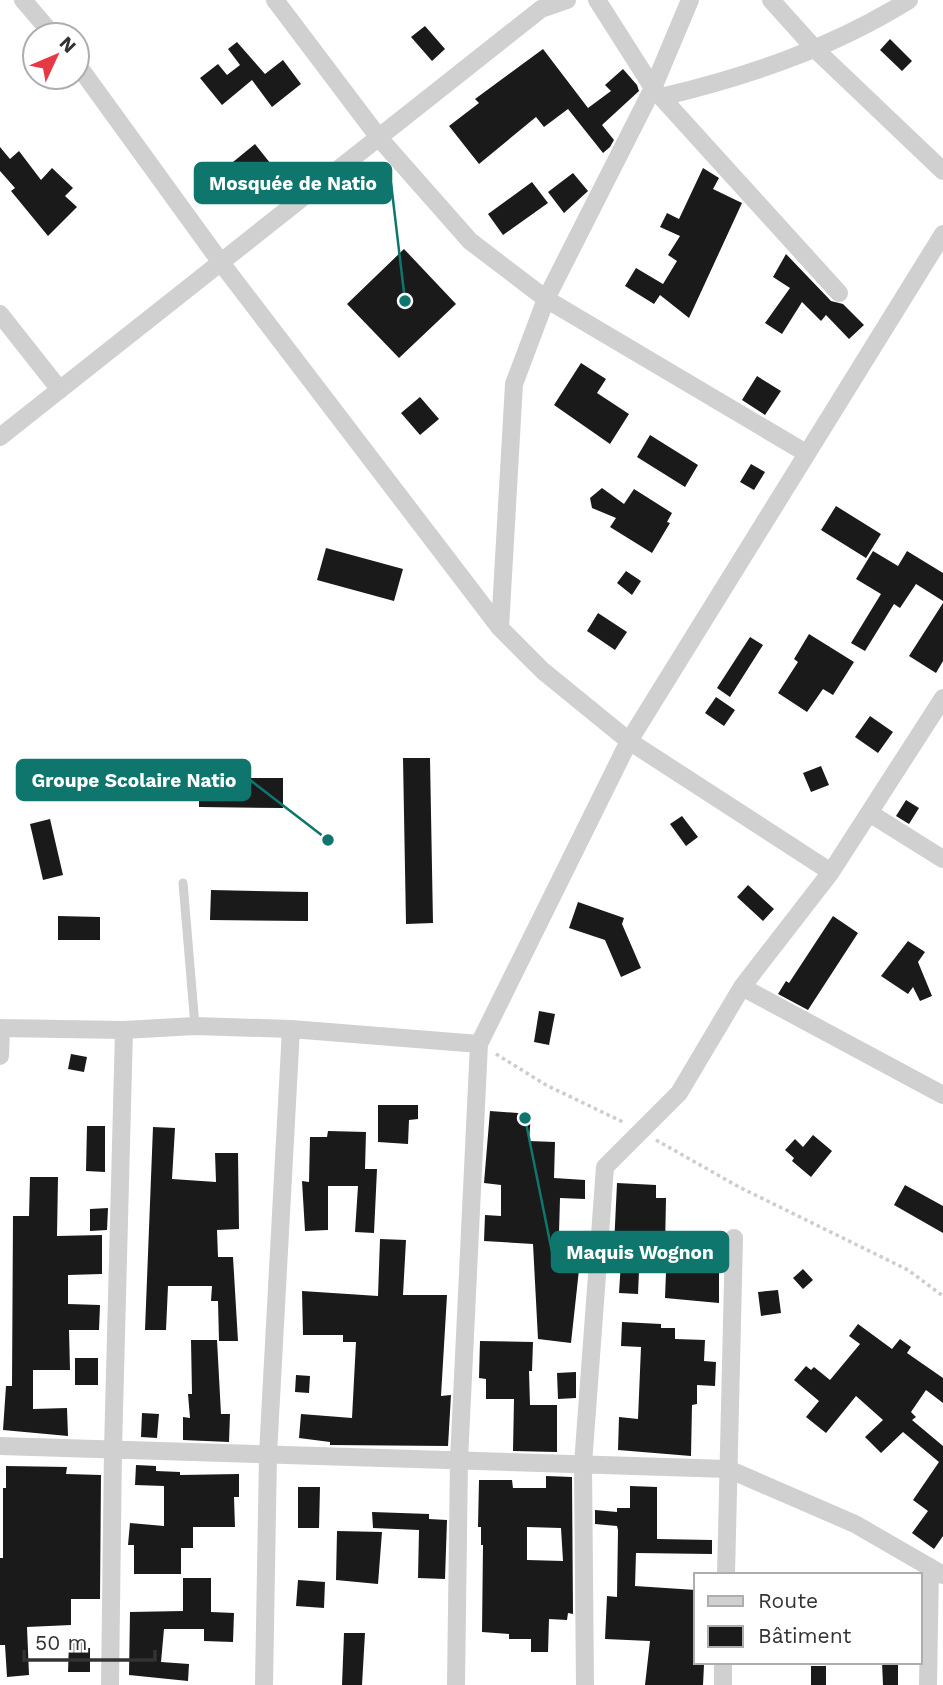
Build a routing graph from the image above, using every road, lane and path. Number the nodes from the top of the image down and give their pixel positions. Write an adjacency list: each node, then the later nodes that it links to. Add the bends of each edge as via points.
1 (23, 0): 9 (street)
2 (275, 0): 13 (street)
3 (567, 0): 8 (street)
4 (597, 0): 12 (street)
5 (690, 0): 12 (street)
6 (771, 0): 10 (street)
7 (909, 0): 10 (street)
8 (543, 5): 13 (street)
9 (41, 21)
10 (816, 50): 12 (street, via 725,82); 14 (street)
11 (91, 83): 16 (street)
12 (657, 93): 17 (street); 18 (street)
13 (380, 139): 16 (street); 18 (street, via 470,240)
14 (943, 171)
15 (943, 234): 22 (street)
16 (222, 264): 20 (street); 23 (street)
17 (839, 293)
18 (546, 299): 22 (street); 23 (street, via 514,384)
19 (0, 314): 20 (street)
20 (60, 390): 21 (street)
21 (0, 437)
22 (806, 453): 25 (street)
23 (499, 628): 25 (street, via 543,671)
24 (943, 698): 26 (street)
25 (629, 741): 28 (street); 35 (street)
26 (872, 814): 27 (street); 28 (street)
27 (943, 859)
28 (831, 872): 30 (street)
29 (183, 883): 31 (lane)
30 (742, 988): 37 (street); 38 (street, via 679,1093)
31 (195, 1026): 33 (street); 34 (street)
32 (0, 1028): 34 (street); 36 (street)
33 (291, 1029): 35 (street); 43 (street)
34 (124, 1030): 42 (street)
35 (479, 1044): 38 (path, via 546,1085); 44 (street)
36 (0, 1056)
37 (943, 1095)
38 (641, 1131): 40 (path, via 739,1187 908,1270); 45 (street, via 604,1167)
39 (734, 1238): 46 (street)
40 (943, 1296)
41 (0, 1446): 42 (street)
42 (113, 1450): 43 (street); 50 (street)
43 (268, 1454): 44 (street); 51 (street)
44 (459, 1460): 45 (street); 52 (street)
45 (583, 1464): 46 (street); 53 (street)
46 (728, 1469): 47 (street, via 855,1524); 48 (street)
47 (937, 1571): 55 (street)
48 (726, 1573)
49 (723, 1664): 54 (street)
50 (110, 1685)
51 (264, 1685)
52 (456, 1685)
53 (584, 1685)
54 (723, 1685)
55 (928, 1685)

